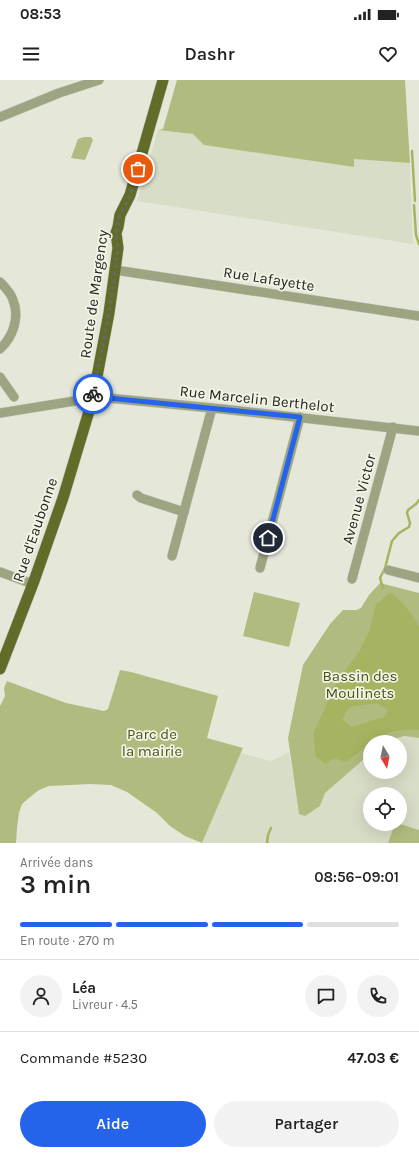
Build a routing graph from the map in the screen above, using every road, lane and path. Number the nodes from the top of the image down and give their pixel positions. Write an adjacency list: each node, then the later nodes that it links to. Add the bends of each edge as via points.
1 (99, 80): 3 (street)
2 (163, 80): 4 (main road, Route de Margency, via 130,195 120,215 116,233 118,248)
3 (0, 117)
4 (115, 270): 6 (street, Rue Lafayette); 10 (main road, Route de Margency)
5 (0, 282): 7 (street, via 14,300 16,315 8,342)
6 (419, 316)
7 (0, 349)
8 (0, 377): 9 (street)
9 (14, 397)
10 (93, 398): 11 (street, Rue Marcelin Berthelot); 12 (street, Rue Marcelin Berthelot); 24 (main road, Rue d'Eaubonne)
11 (212, 408): 13 (street, Rue Marcelin Berthelot); 17 (street)
12 (0, 413)
13 (300, 417): 14 (street, Rue Marcelin Berthelot); 19 (street)
14 (393, 427): 15 (street, Rue Marcelin Berthelot); 23 (street, Avenue Victor)
15 (419, 431)
16 (137, 495): 17 (street)
17 (184, 512): 18 (street)
18 (172, 556)
19 (260, 568)
20 (388, 570): 22 (street)
21 (0, 572): 24 (street)
22 (419, 578)
23 (352, 579)
24 (33, 584): 25 (main road, Rue d'Eaubonne)
25 (0, 669)

